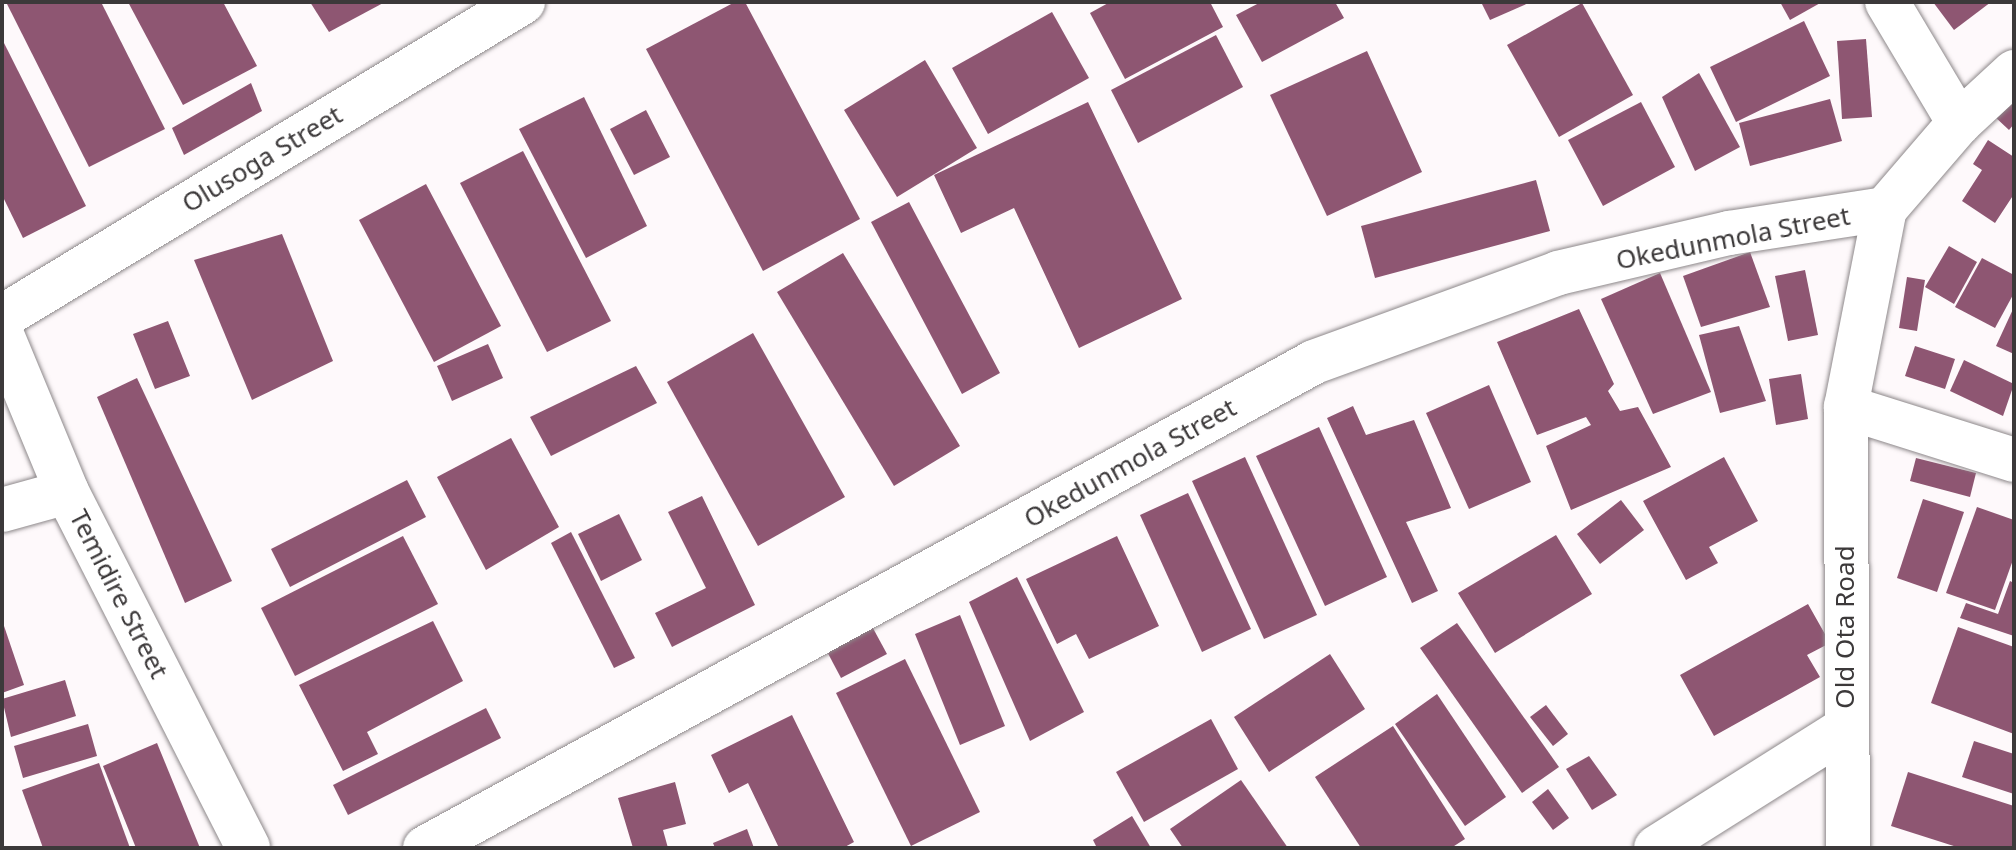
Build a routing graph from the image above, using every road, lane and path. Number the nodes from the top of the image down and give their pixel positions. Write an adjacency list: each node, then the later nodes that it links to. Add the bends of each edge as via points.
1 (523, 2): 6 (street, Olusoga Street)
2 (1887, 2): 4 (street)
3 (2014, 72): 4 (street)
4 (1959, 123): 5 (street)
5 (1885, 209): 8 (street, Old Ota Road); 14 (street, Okedunmola Street, via 1729,233 1558,273 1314,362)
6 (2, 317)
7 (2, 335): 10 (street, Temidire Street)
8 (1846, 407): 9 (street); 12 (street, Old Ota Road)
9 (2014, 460)
10 (67, 492): 11 (street); 13 (street, Temidire Street)
11 (2, 510)
12 (1845, 729): 15 (street); 16 (street, Old Ota Road)
13 (248, 848)
14 (425, 848)
15 (1656, 848)
16 (1848, 848)

